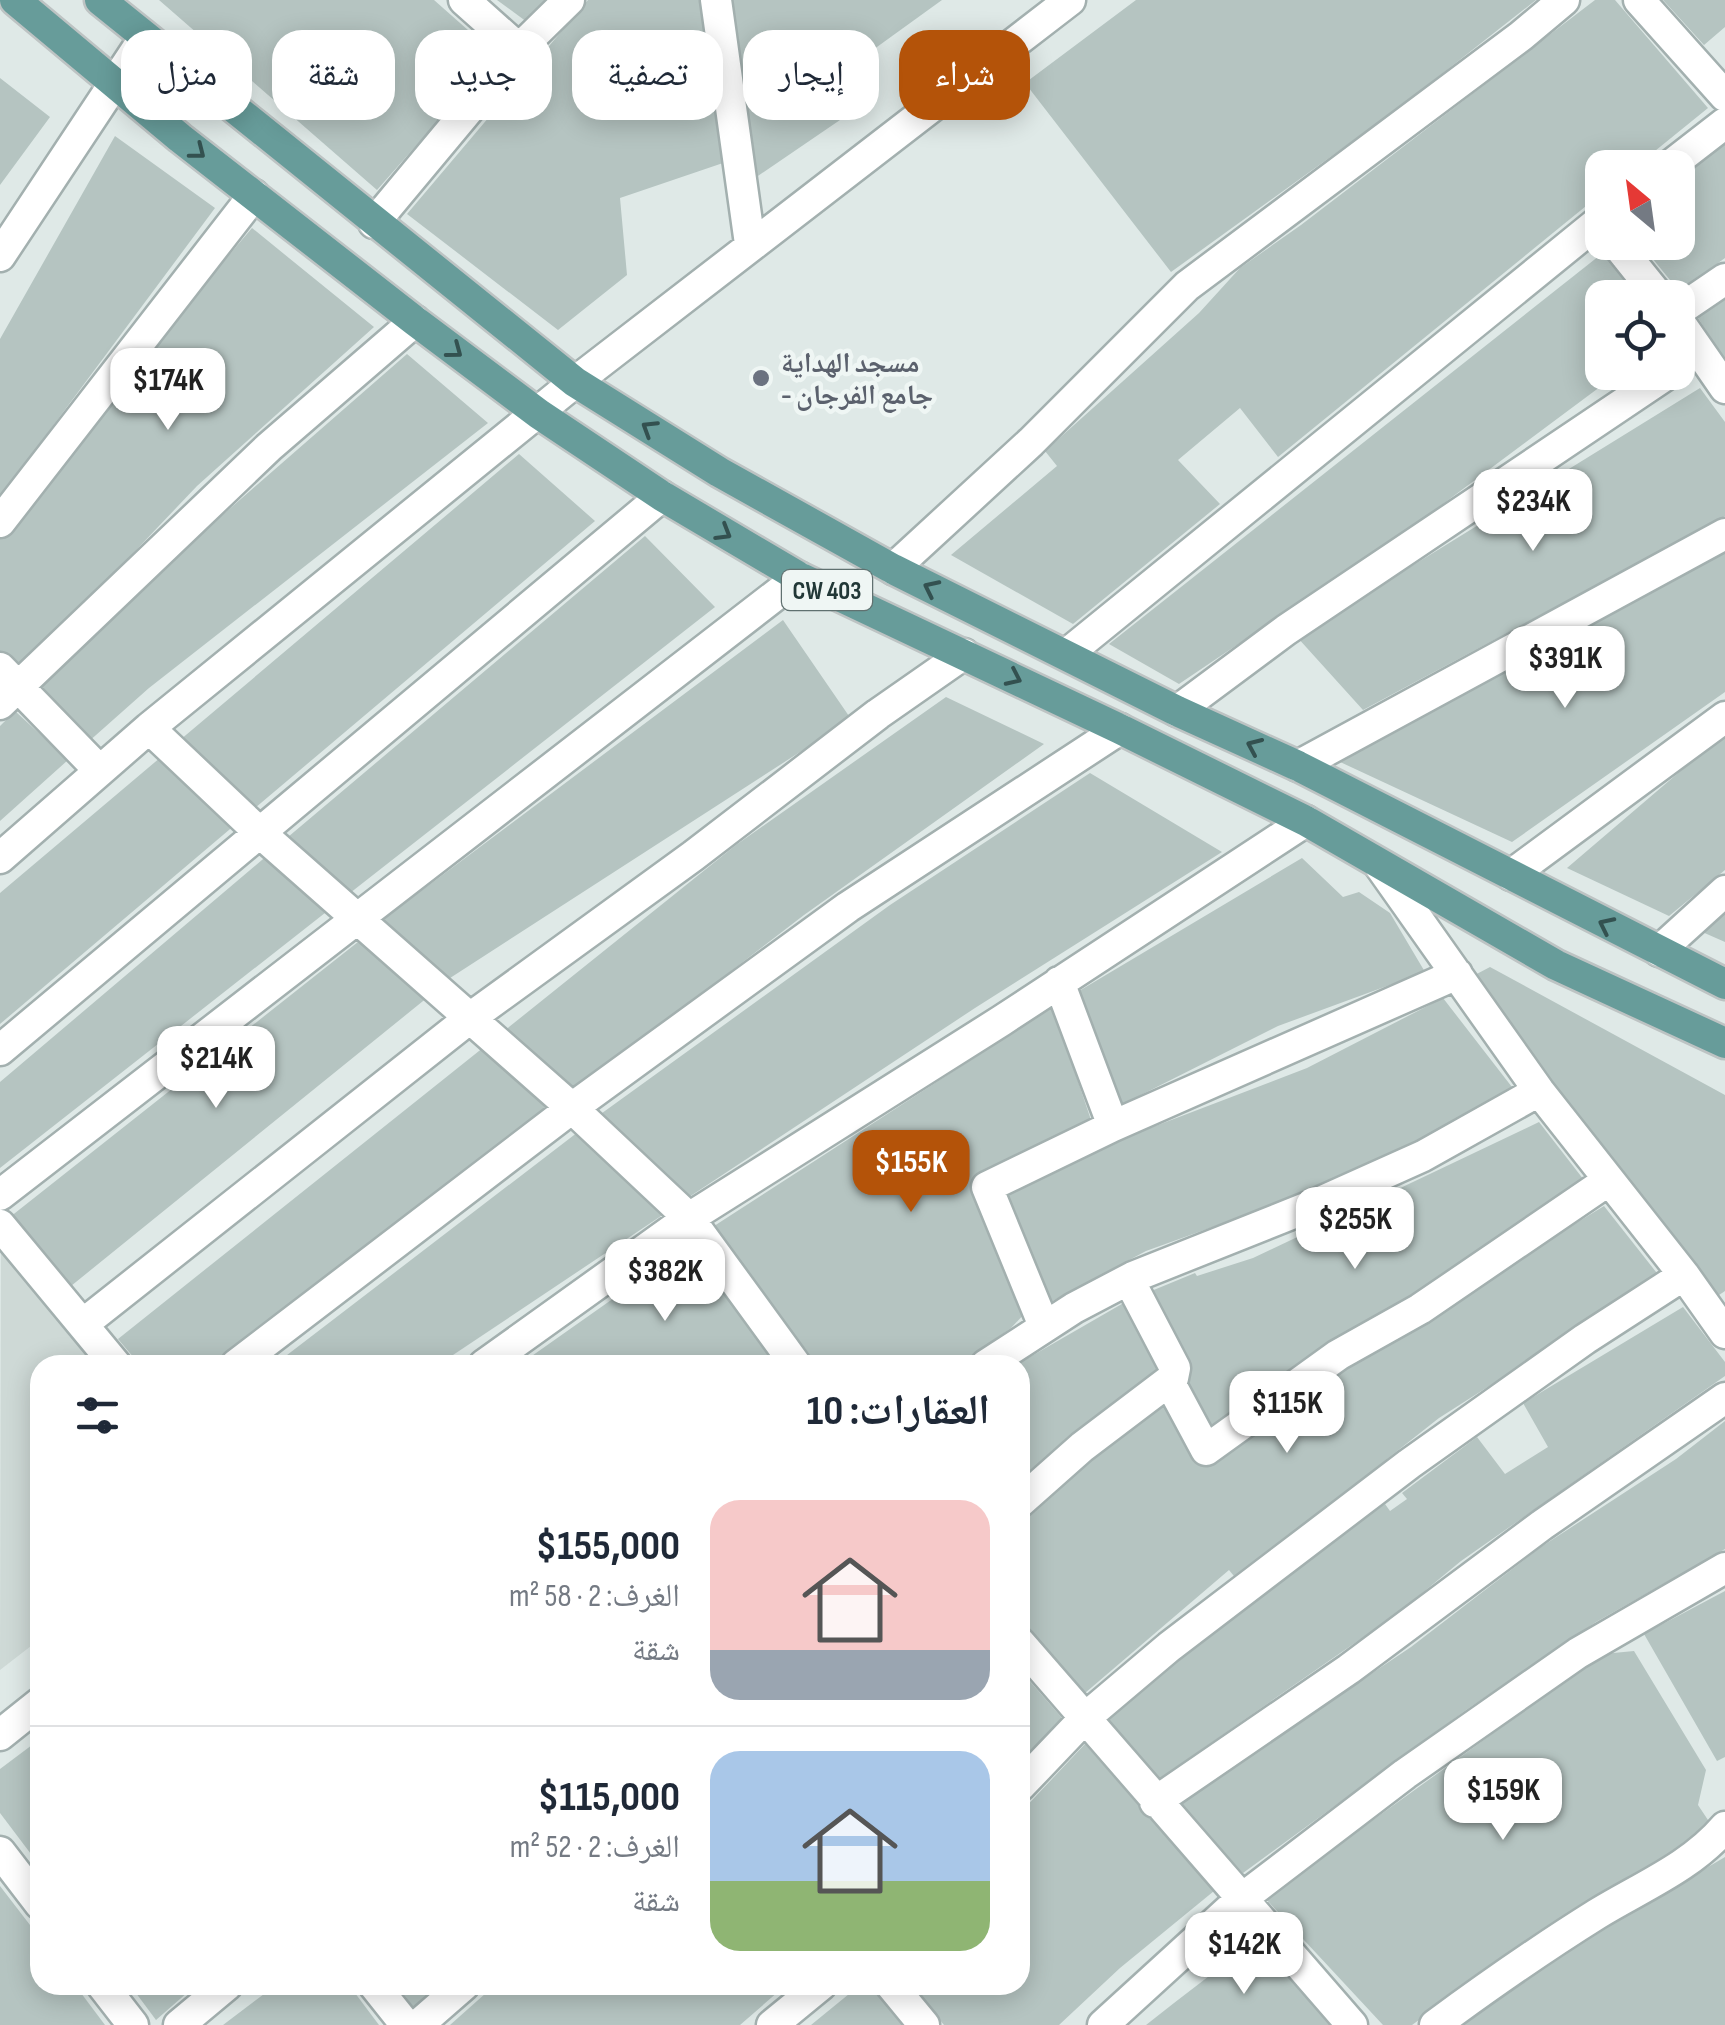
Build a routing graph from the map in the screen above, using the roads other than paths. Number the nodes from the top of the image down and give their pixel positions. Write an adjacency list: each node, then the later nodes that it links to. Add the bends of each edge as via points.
1 (16, 0): 13 (main road, CW 403)
2 (100, 0): 9 (main road, CW 403)
3 (464, 0): 10 (street)
4 (569, 0): 11 (street)
5 (716, 0): 21 (street)
6 (1070, 0): 21 (street)
7 (1564, 0): 37 (street, via 1187,286)
8 (1639, 0): 14 (street)
9 (136, 30)
10 (497, 30)
11 (538, 30)
12 (121, 72): 13 (street)
13 (113, 83): 19 (main road, CW 403, one-way to 19); 23 (street)
14 (1725, 96)
15 (247, 120): 20 (main road, CW 403)
16 (459, 120): 20 (street)
17 (1725, 123): 18 (street)
18 (1691, 150)
19 (254, 196): 28 (main road, CW 403); 35 (street)
20 (374, 223): 30 (main road, CW 403)
21 (750, 244): 30 (street)
22 (1585, 244): 40 (street)
23 (0, 256)
24 (1630, 260): 26 (street)
25 (1725, 279): 27 (street)
26 (1646, 280)
27 (1695, 299)
28 (415, 321): 33 (main road, CW 403, one-way to 33); 41 (street)
29 (1695, 365): 31 (street)
30 (575, 382): 33 (street); 37 (main road, CW 403, one-way to 30)
31 (1725, 388)
32 (1644, 390): 42 (street)
33 (538, 414): 34 (main road, CW 403); 44 (street)
34 (662, 496): 38 (main road, CW 403, one-way to 38); 49 (street)
35 (0, 522)
36 (1725, 534): 46 (street)
37 (892, 569): 40 (main road, CW 403, one-way to 37)
38 (799, 577): 39 (main road, CW 403); 54 (street)
39 (964, 654): 45 (main road, CW 403, one-way to 45); 59 (street)
40 (1067, 654): 42 (main road, CW 403)
41 (6, 686): 47 (street)
42 (1177, 711): 46 (main road, CW 403, one-way to 42)
43 (1725, 717): 52 (street)
44 (149, 728): 47 (street); 49 (street)
45 (1120, 729): 48 (main road, CW 403); 63 (street, via 848,907)
46 (1298, 766): 52 (main road, CW 403)
47 (99, 770): 50 (street)
48 (1306, 821): 51 (main road, CW 403); 57 (street)
49 (260, 832): 54 (street); 61 (street)
50 (0, 858)
51 (1380, 866): 56 (street); 60 (main road, CW 403, via 1556,965)
52 (1512, 876): 55 (main road, CW 403, one-way to 52)
53 (1725, 891): 55 (street)
54 (358, 920): 59 (street); 66 (street)
55 (1660, 951): 58 (main road, CW 403)
56 (1457, 974): 62 (street); 64 (street)
57 (1059, 982): 64 (street); 67 (street)
58 (1725, 984)
59 (470, 1018): 63 (street); 71 (street)
60 (1725, 1043)
61 (0, 1050)
62 (1539, 1091): 65 (street); 70 (street, via 1423,1156)
63 (572, 1108): 67 (street); 75 (street)
64 (1113, 1126): 73 (street, via 986,1187)
65 (1609, 1180): 69 (street); 79 (street, via 1206,1450)
66 (0, 1195)
67 (690, 1218): 76 (street); 77 (street)
68 (0, 1225): 71 (street)
69 (1684, 1275): 72 (street); 85 (street, via 1409,1464)
70 (1128, 1280): 73 (street); 79 (street, via 1175,1368)
71 (83, 1324): 74 (street)
72 (1722, 1324)
73 (1044, 1326): 78 (street)
74 (108, 1355)
75 (249, 1355)
76 (498, 1355)
77 (789, 1355)
78 (1001, 1355)
79 (1169, 1381): 81 (street)
80 (1725, 1398): 88 (street)
81 (1030, 1493)
82 (1725, 1568): 92 (street, via 1578,1653)
83 (1030, 1655): 85 (street)
84 (30, 1710): 86 (street)
85 (1084, 1718): 87 (street); 88 (street)
86 (0, 1735)
87 (1030, 1775)
88 (1155, 1802): 92 (street)
89 (1725, 1827): 107 (street, via 1707,1848)
90 (0, 1852): 91 (street)
91 (30, 1891)
92 (1240, 1900): 105 (street); 106 (street)
93 (110, 1995): 99 (street)
94 (215, 1995): 100 (street)
95 (382, 1995): 101 (street)
96 (452, 1995): 102 (street)
97 (808, 1995): 103 (street)
98 (898, 1995): 104 (street)
99 (133, 2025)
100 (179, 2025)
101 (406, 2025)
102 (418, 2025)
103 (772, 2025)
104 (924, 2025)
105 (1103, 2025)
106 (1352, 2025)
107 (1436, 2025)

